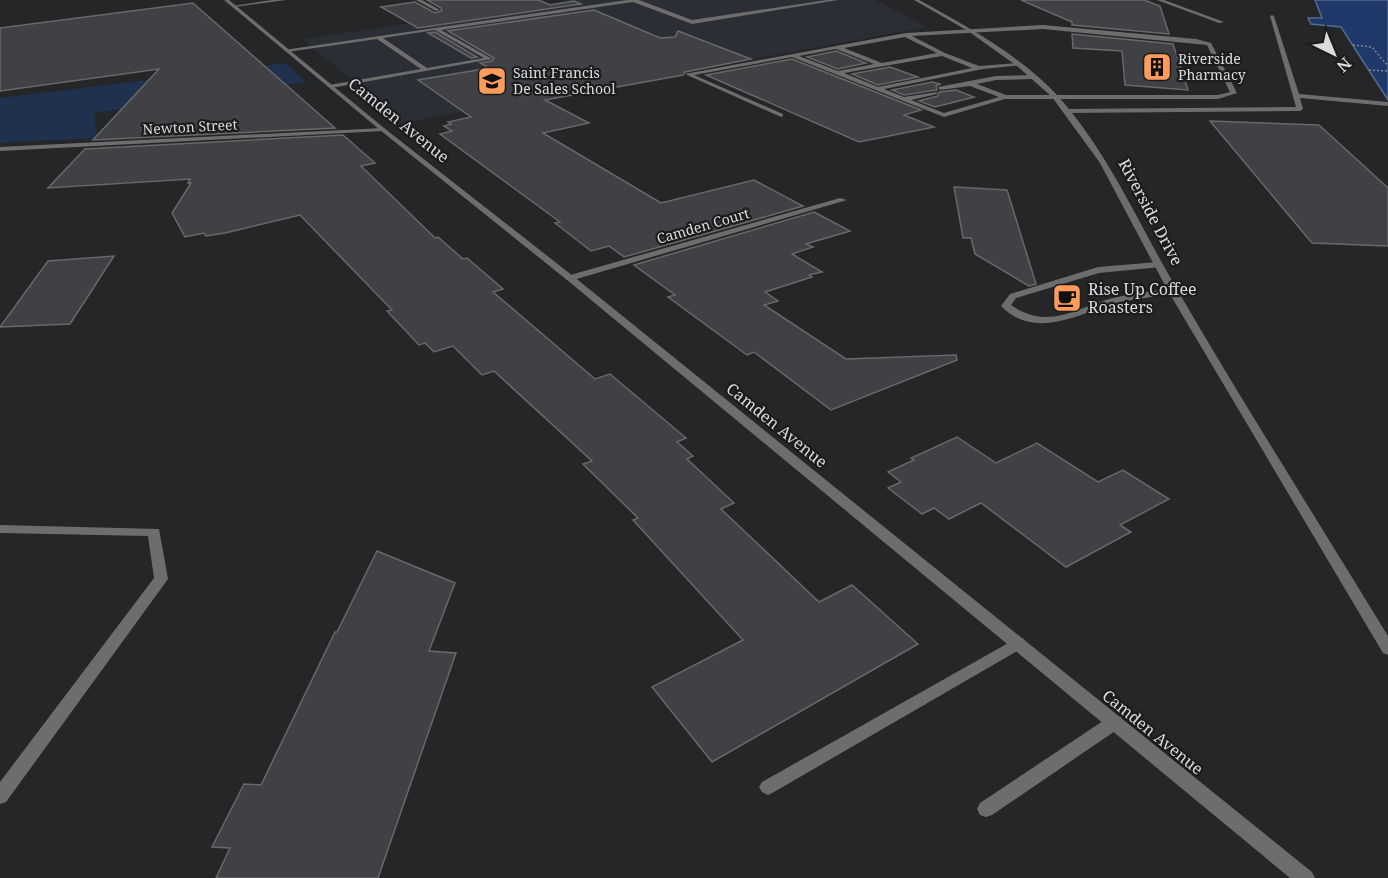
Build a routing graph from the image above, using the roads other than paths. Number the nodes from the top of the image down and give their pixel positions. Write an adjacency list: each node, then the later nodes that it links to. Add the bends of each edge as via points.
1 (226, 0): 8 (street, Camden Avenue)
2 (284, 0): 8 (street)
3 (418, 0): 9 (street)
4 (634, 0): 5 (street, via 692,22); 12 (street)
5 (836, 0)
6 (916, 0): 13 (street, Riverside Drive)
7 (1159, 0): 11 (street)
8 (234, 6): 17 (street, Camden Avenue)
9 (438, 10)
10 (1272, 16): 30 (street)
11 (1221, 21)
12 (436, 29): 15 (street); 23 (street, via 489,59)
13 (970, 30): 14 (street); 21 (street, Riverside Drive); 29 (street, via 1043,27 1196,41 1209,45 1234,93 1218,97)
14 (906, 35): 16 (street); 18 (street)
15 (378, 37): 17 (street); 23 (street)
16 (837, 47): 19 (street); 20 (street)
17 (287, 50): 27 (street, Camden Avenue)
18 (943, 54): 20 (street); 22 (street)
19 (792, 55): 24 (street); 35 (street, via 688,74)
20 (881, 64): 24 (street)
21 (1019, 65): 22 (street); 25 (street, Riverside Drive)
22 (978, 68): 28 (street)
23 (426, 70): 27 (street)
24 (837, 74): 28 (street)
25 (1032, 77): 26 (street, via 996,78); 29 (street, Riverside Drive)
26 (971, 84): 31 (street); 32 (street)
27 (331, 86): 36 (street, Camden Avenue)
28 (874, 89): 32 (street)
29 (1054, 96): 31 (street); 34 (street, Riverside Drive)
30 (1296, 96): 33 (street); 34 (street, via 1300,109)
31 (1005, 97): 32 (street, via 944,115)
32 (903, 99)
33 (1388, 104)
34 (1065, 111): 39 (street, Riverside Drive, via 1104,163)
35 (781, 115)
36 (382, 129): 37 (street, Newton Street); 40 (street, Camden Avenue)
37 (0, 150)
38 (843, 200): 40 (street, Camden Court)
39 (1158, 265): 41 (street, Riverside Drive); 41 (street, via 1098,270 1013,296 1006,306 1029,320 1050,321 1116,301)
40 (570, 278): 43 (street, Camden Avenue)
41 (1173, 291): 44 (street, Riverside Drive)
42 (0, 529): 47 (street, via 154,532 161,579)
43 (1019, 643): 45 (street, Camden Avenue); 46 (street)
44 (1388, 649)
45 (1114, 722): 48 (street); 49 (street, Camden Avenue)
46 (768, 787)
47 (0, 796)
48 (986, 809)
49 (1305, 878)

